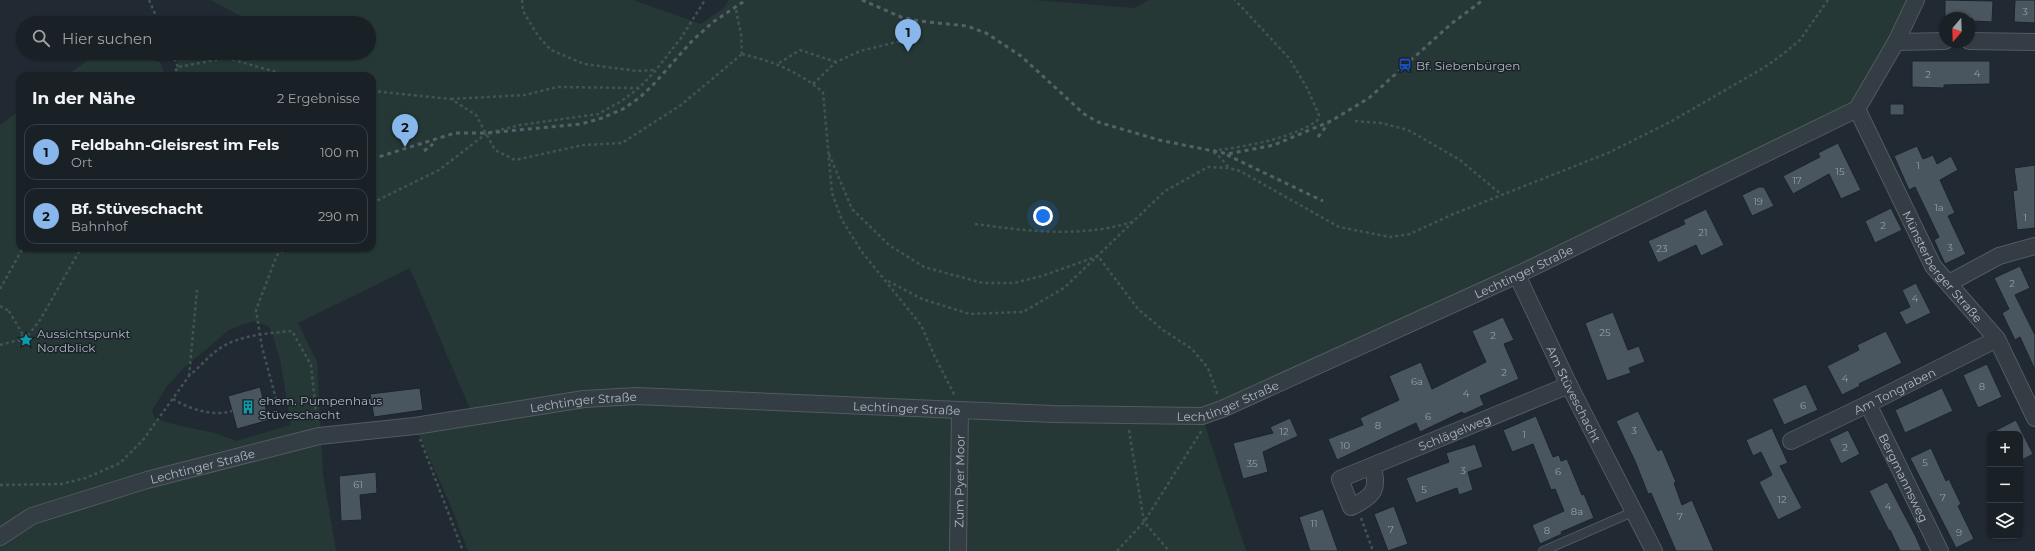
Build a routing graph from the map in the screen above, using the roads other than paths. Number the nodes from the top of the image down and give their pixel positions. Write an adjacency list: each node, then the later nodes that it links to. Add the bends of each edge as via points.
1 (1916, 0): 4 (street)
2 (1939, 41): 4 (street)
3 (1975, 41): 5 (street)
4 (1896, 42): 6 (street)
5 (2035, 42)
6 (1857, 109): 8 (street, Lechtinger Straße); 9 (street, Münsterberger Straße, via 1933,266)
7 (2035, 246): 9 (street, via 1999,256)
8 (1517, 274): 11 (street, Am Stüveschacht); 13 (street, Lechtinger Straße, via 1202,416)
9 (1949, 283): 10 (street, Münsterberger Straße)
10 (1997, 339): 12 (street, Am Tongraben); 14 (street, Münsterberger Straße)
11 (1569, 385): 16 (street, Schlägelweg); 17 (street, Am Stüveschacht)
12 (1868, 404): 15 (street, Am Tongraben); 22 (street, Bergmannsweg)
13 (960, 411): 18 (street, Lechtinger Straße, via 636,396 584,399 416,435 319,436 147,480 32,516); 19 (street, Zum Pyer Moor)
14 (2035, 418)
15 (1791, 441)
16 (1372, 466): 16 (street, Schlägelweg, via 1377,478 1373,493 1351,507 1340,479)
17 (1635, 511): 20 (lane); 21 (street, Am Stüveschacht)
18 (0, 537)
19 (958, 551)
20 (1543, 551)
21 (1654, 551)
22 (1940, 551)

